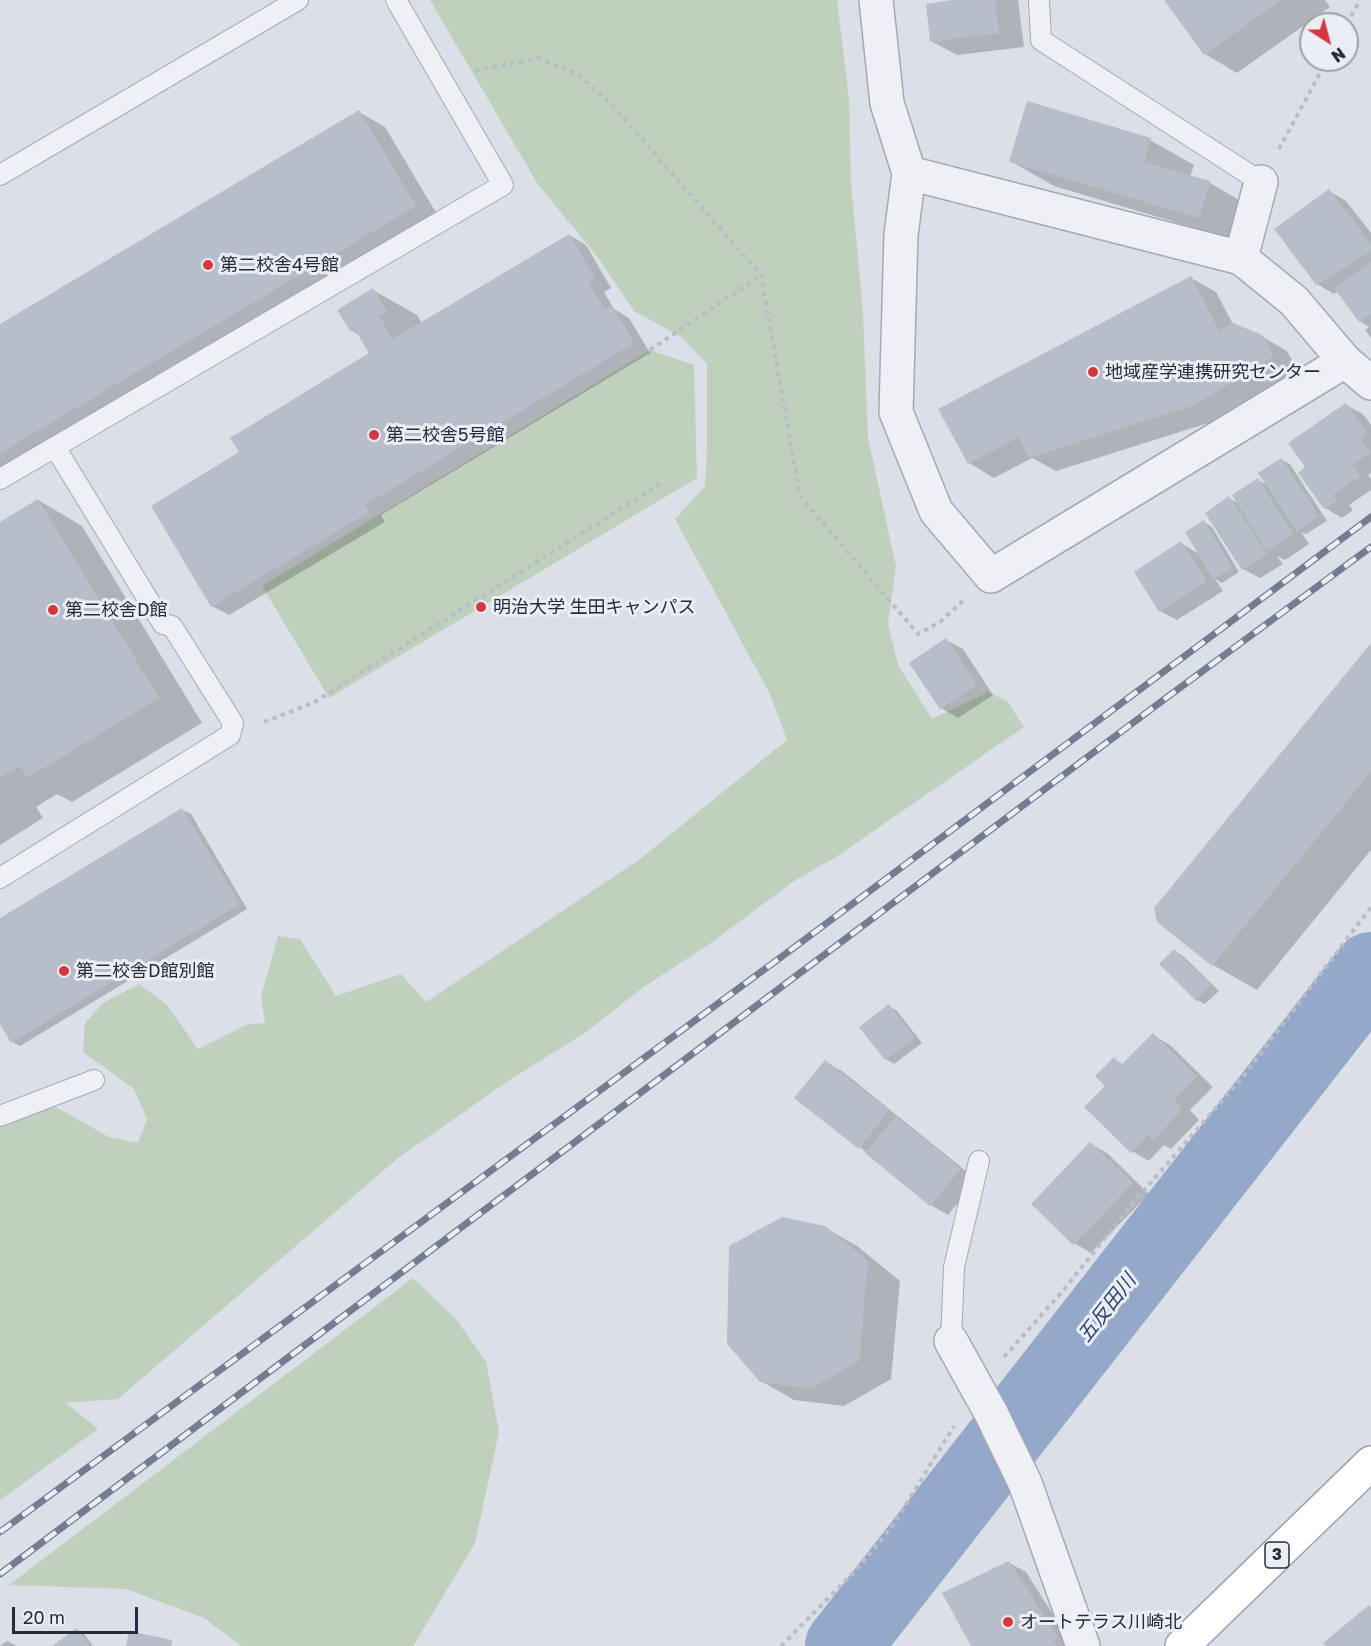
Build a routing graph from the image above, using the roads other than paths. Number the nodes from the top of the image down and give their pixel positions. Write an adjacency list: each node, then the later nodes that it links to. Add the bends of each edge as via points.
1 (298, 0): 6 (lane)
2 (396, 0): 11 (lane, via 503,185)
3 (876, 0): 5 (street, via 887,103)
4 (1039, 0): 7 (lane, via 1041,40)
5 (909, 172): 8 (street); 9 (street, via 901,235 896,412 936,511 991,576)
6 (0, 175)
7 (1261, 182): 8 (street)
8 (1241, 258): 9 (street, via 1294,301)
9 (1345, 360): 10 (street)
10 (1371, 383)
11 (55, 447): 12 (lane); 13 (lane, via 163,624 172,626 233,723 230,735)
12 (0, 479)
13 (0, 878)
14 (94, 1080): 15 (lane)
15 (0, 1116)
16 (979, 1161): 17 (lane, via 954,1267)
17 (951, 1341): 19 (street, via 1025,1483)
18 (1371, 1463): 20 (main road, 3)
19 (1083, 1646)
20 (1182, 1646)

